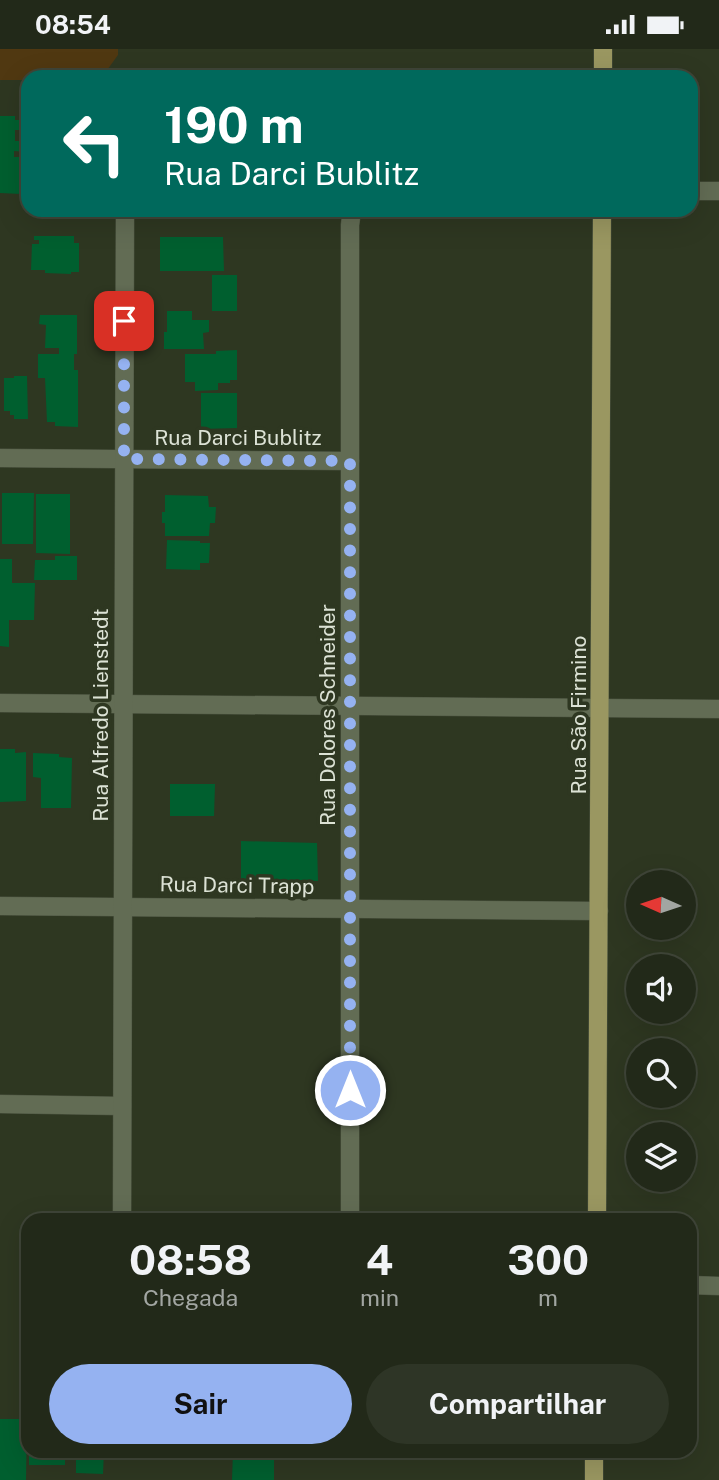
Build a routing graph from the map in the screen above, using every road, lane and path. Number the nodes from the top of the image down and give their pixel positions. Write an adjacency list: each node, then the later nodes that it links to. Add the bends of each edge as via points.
1 (603, 49): 2 (main road)
2 (603, 70)
3 (698, 191): 4 (street)
4 (719, 191)
5 (125, 217): 9 (street, Rua Alfredo Lienstedt)
6 (351, 217): 10 (street, Rua Dolores Schneider)
7 (603, 217): 14 (main road, Rua São Firmino)
8 (0, 458): 9 (street, Rua Darci Bublitz)
9 (124, 459): 10 (street, Rua Darci Bublitz); 12 (street, Rua Alfredo Lienstedt)
10 (350, 461): 13 (street, Rua Dolores Schneider)
11 (0, 703): 12 (street)
12 (123, 704): 13 (street); 17 (street, Rua Alfredo Lienstedt)
13 (350, 706): 14 (street); 18 (street, Rua Dolores Schneider)
14 (600, 708): 15 (street); 19 (main road, Rua São Firmino)
15 (719, 709)
16 (0, 906): 17 (street, Rua Darci Trapp)
17 (123, 907): 18 (street, Rua Darci Trapp); 21 (street, Rua Alfredo Lienstedt)
18 (350, 909): 19 (street, Rua Darci Trapp); 23 (street, Rua Dolores Schneider)
19 (600, 911): 24 (main road, Rua São Firmino)
20 (0, 1104): 21 (street)
21 (122, 1106): 22 (street, Rua Alfredo Lienstedt)
22 (122, 1213)
23 (350, 1213)
24 (597, 1213)
25 (697, 1286): 26 (street)
26 (719, 1286)
27 (594, 1458): 28 (main road)
28 (594, 1480)

